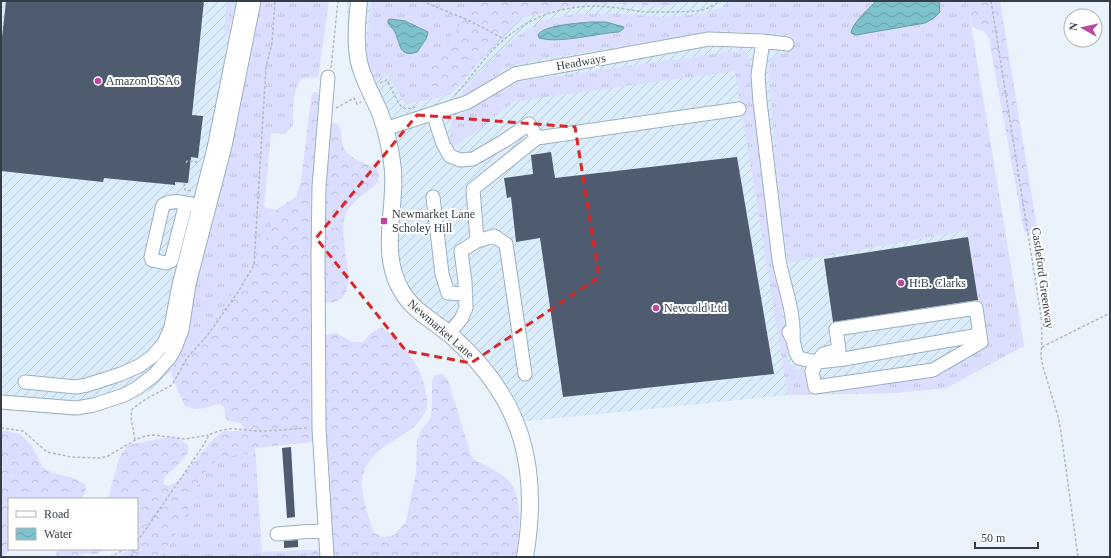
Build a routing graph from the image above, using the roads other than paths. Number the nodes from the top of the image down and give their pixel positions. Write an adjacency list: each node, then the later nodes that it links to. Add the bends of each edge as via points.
1 (244, 1): 13 (street, via 217,136)
2 (254, 1): 21 (street, via 224,152 187,294 182,330 170,357 154,375 137,388 94,405 76,408)
3 (359, 1): 9 (main road, Newmarket Lane, via 356,37 359,62)
4 (763, 41): 5 (street, Headways); 8 (street, Headways, via 709,39 514,74 468,102); 18 (street, via 758,75 760,102 782,277 790,300 796,353 799,358)
5 (787, 44)
6 (328, 77): 22 (street, via 318,230 319,422)
7 (739, 109): 10 (street)
8 (432, 113): 9 (street, Headways); 10 (street, via 450,156 460,160 473,159 529,124)
9 (385, 129): 16 (main road, Newmarket Lane, via 393,171 390,241 394,274 411,304)
10 (537, 138): 14 (street, via 474,189)
11 (433, 197): 15 (street, via 442,274 448,293)
12 (186, 203): 13 (street)
13 (199, 206): 20 (street, via 171,327 158,350 130,370 87,385 76,387)
14 (477, 241): 15 (street, via 461,251); 19 (street, via 494,236 506,244)
15 (466, 297): 16 (street, via 466,308 461,319)
16 (448, 334): 25 (main road, Newmarket Lane, via 468,351 489,376 507,404 520,433 529,472 530,489)
17 (973, 336): 18 (street, via 844,360)
18 (818, 362): 18 (street, via 823,354 839,350 836,329 976,308 981,342 933,370 815,387 812,370)
19 (525, 374)
20 (31, 382)
21 (1, 402)
22 (325, 530): 23 (street); 24 (street)
23 (277, 534)
24 (327, 557)
25 (525, 557)

